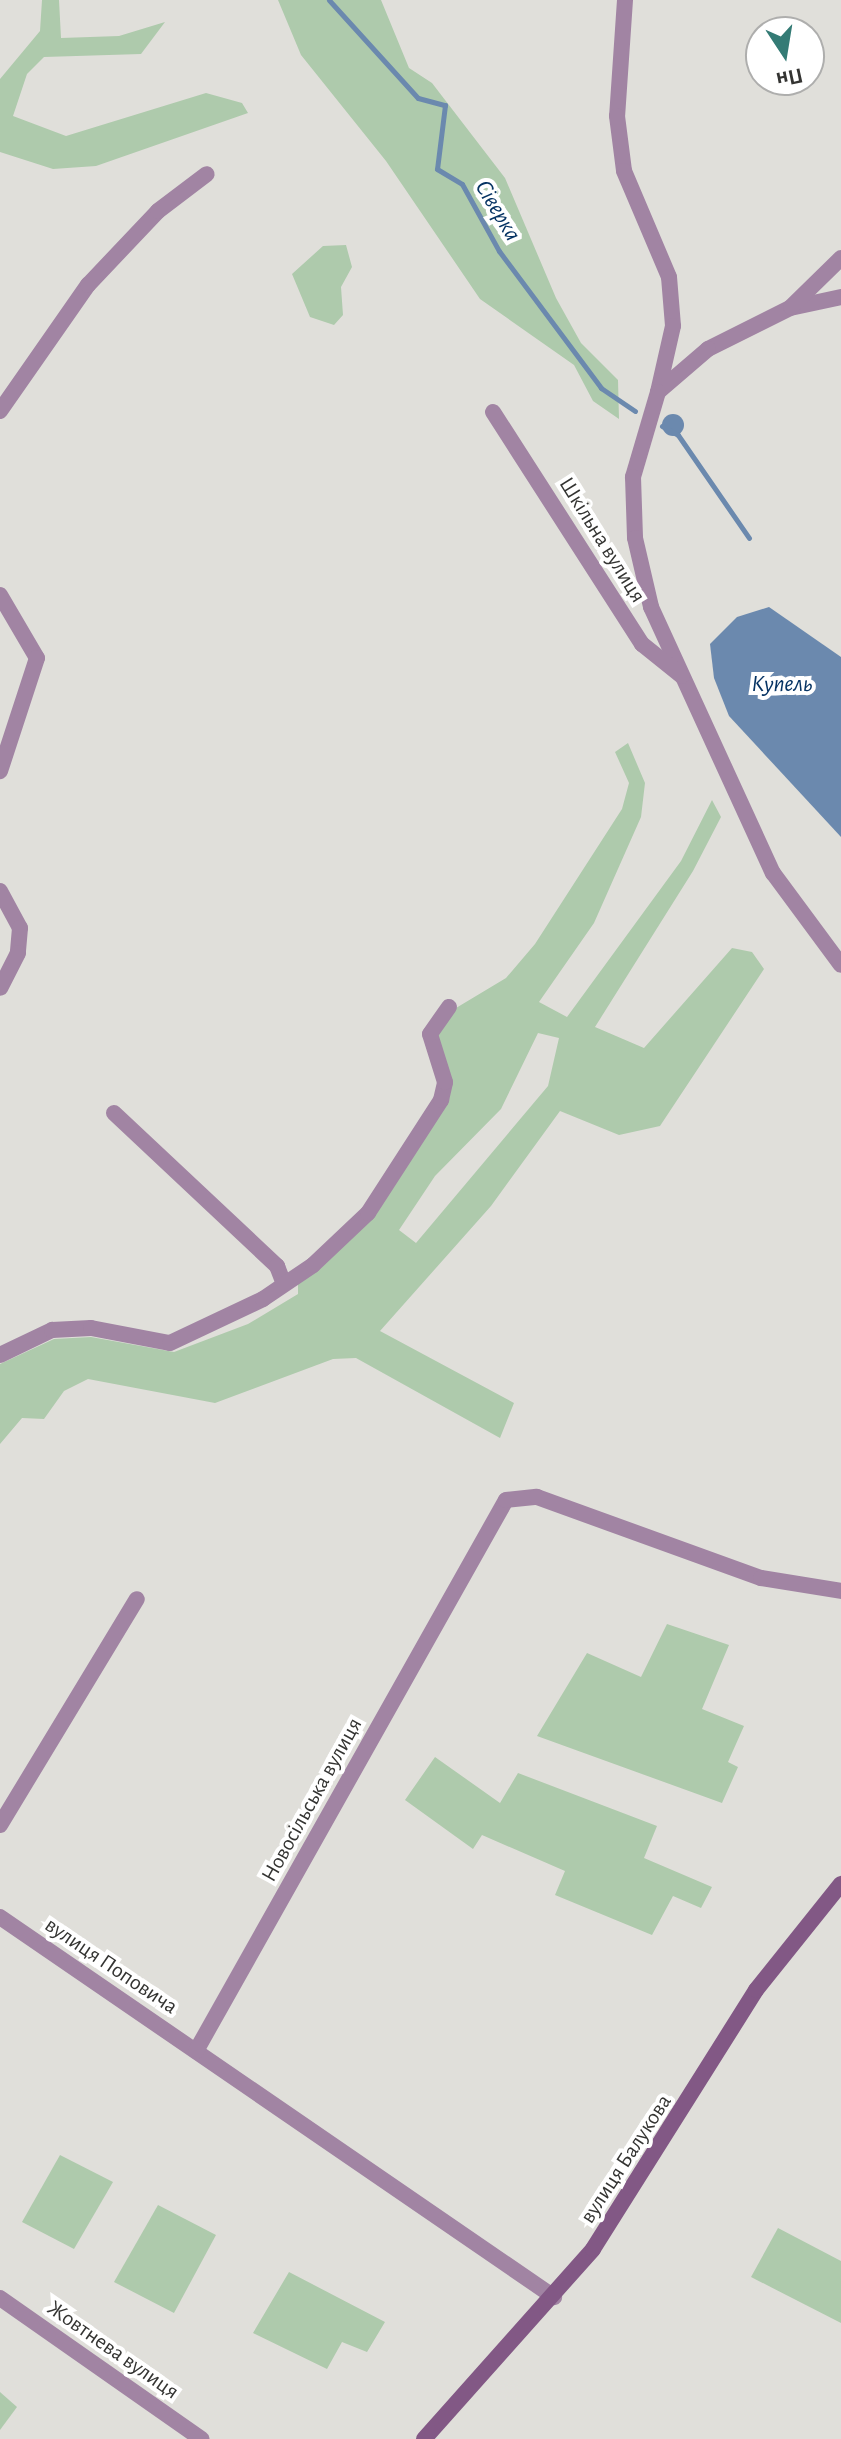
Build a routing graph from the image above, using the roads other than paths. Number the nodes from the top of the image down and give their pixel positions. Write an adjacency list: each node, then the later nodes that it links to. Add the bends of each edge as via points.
1 (625, 0): 6 (street, Шкільна вулиця, via 617,116 624,171 669,277 673,326)
2 (207, 174): 7 (street, via 158,211 88,285)
3 (841, 258): 5 (street)
4 (841, 297): 5 (street)
5 (790, 308): 6 (street, via 708,349)
6 (658, 392): 10 (street, Шкільна вулиця, via 636,457 635,538 651,607)
7 (0, 411)
8 (493, 412): 10 (street, Шкільна вулиця, via 642,644)
9 (0, 595): 11 (street, via 37,658)
10 (686, 680): 13 (street, Шкільна вулиця, via 773,873)
11 (0, 771)
12 (0, 891): 14 (street, via 20,928 18,953)
13 (841, 965)
14 (0, 988)
15 (449, 1007): 17 (street, via 430,1034 445,1082 441,1100 368,1213)
16 (114, 1113): 17 (street, via 277,1266)
17 (284, 1284): 18 (street, via 170,1343 91,1328 52,1330)
18 (0, 1355)
19 (841, 1591): 24 (street, Новосільська вулиця, via 761,1578 537,1497 506,1500)
20 (137, 1599): 21 (street)
21 (0, 1825)
22 (841, 1884): 25 (main road, вулиця Балукова, via 756,1990 638,2188)
23 (0, 1917): 24 (street, вулиця Поповича)
24 (196, 2051): 25 (street)
25 (554, 2297): 28 (main road, вулиця Балукова)
26 (0, 2298): 27 (street, Жовтнева вулиця)
27 (201, 2439)
28 (424, 2439)

